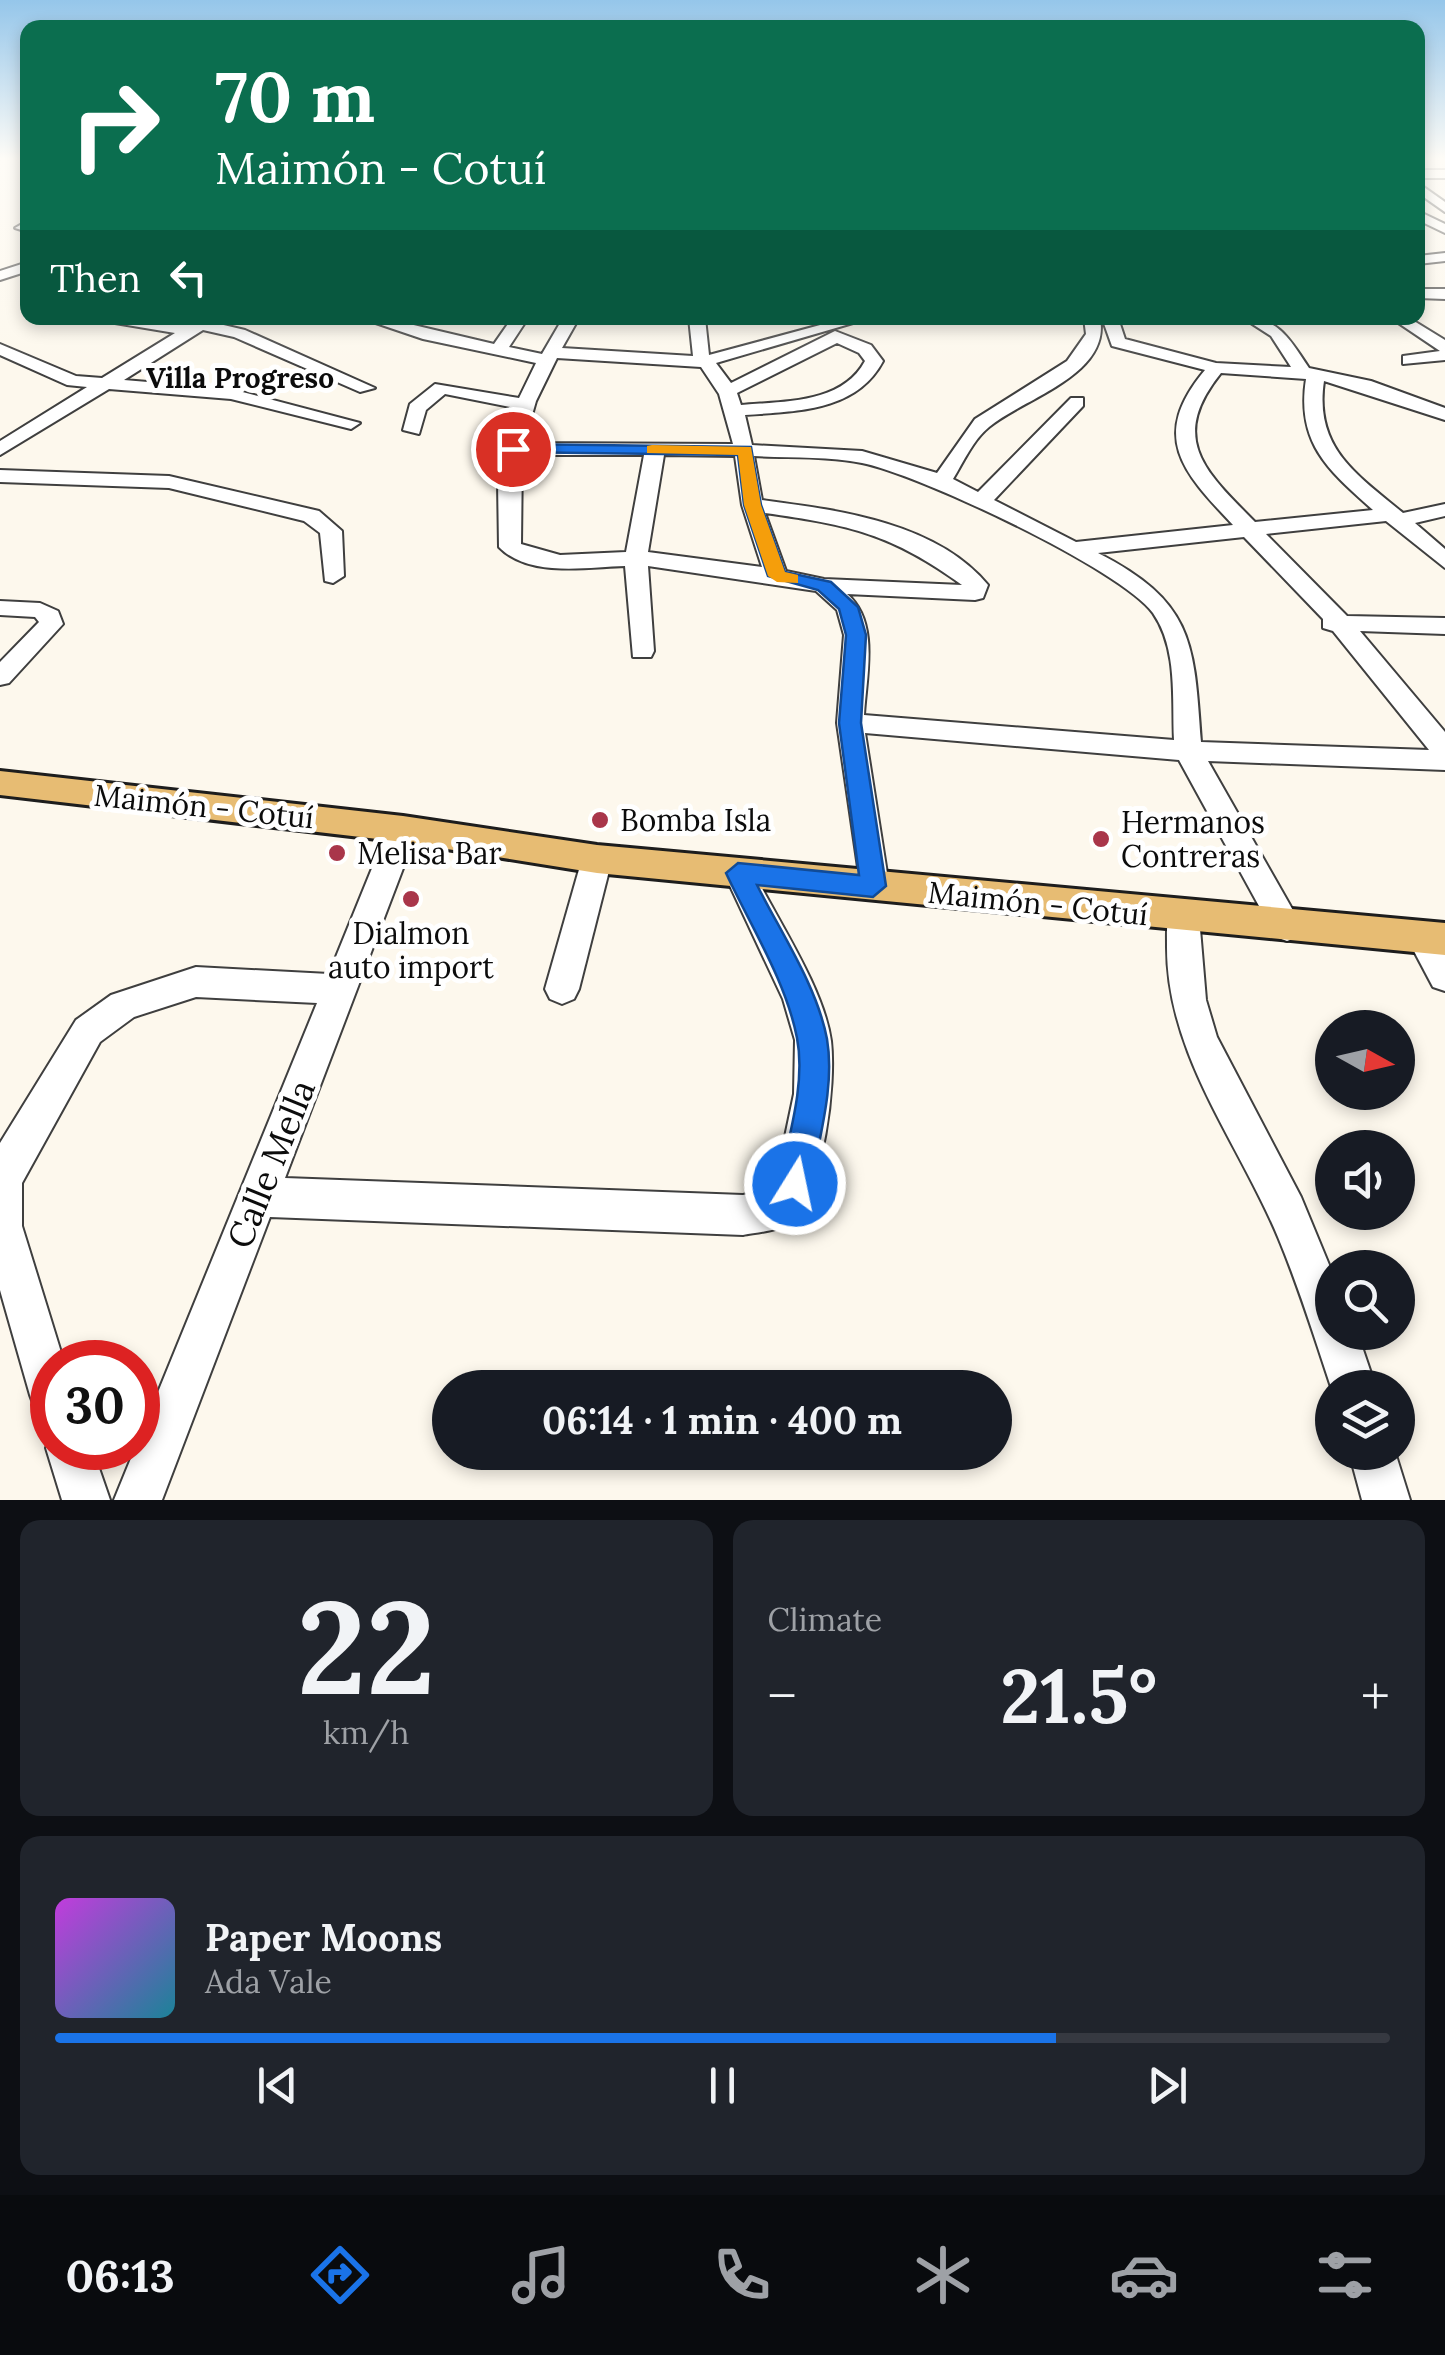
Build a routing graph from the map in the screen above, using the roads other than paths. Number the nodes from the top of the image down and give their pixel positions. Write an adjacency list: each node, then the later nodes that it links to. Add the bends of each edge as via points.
1 (198, 325): 24 (street)
2 (204, 325): 25 (street, via 240,333)
3 (392, 325): 14 (street)
4 (438, 325): 14 (street)
5 (515, 325): 17 (street)
6 (567, 325): 19 (street)
7 (696, 325): 21 (street)
8 (848, 325): 13 (street)
9 (1093, 325): 37 (street, via 1094,340 1080,360 978,427)
10 (1112, 325): 22 (street, via 1118,342)
11 (1263, 325): 23 (street)
12 (1410, 325): 15 (street)
13 (831, 333): 21 (street); 26 (street, via 819,349); 26 (street, via 865,348 874,361 869,378 855,388 813,401)
14 (429, 336): 17 (street)
15 (1445, 347)
16 (0, 349): 24 (street, via 72,381)
17 (499, 350): 19 (street)
18 (1445, 355): 20 (street)
19 (548, 356): 21 (street); 28 (street)
20 (1409, 360)
21 (702, 362): 26 (street)
22 (1216, 368): 23 (street); 42 (street, via 1194,396 1185,438 1195,473)
23 (1310, 373): 29 (street); 41 (street, via 1317,436)
24 (103, 385): 30 (street, via 231,394); 33 (street)
25 (366, 388)
26 (730, 401): 35 (street)
27 (1077, 402): 38 (street)
28 (525, 405): 31 (street, via 442,388 418,408); 32 (street)
29 (1445, 414)
30 (351, 423)
31 (412, 430)
32 (513, 449): 34 (street); 44 (street, via 506,470 510,547 563,565)
33 (0, 450)
34 (655, 450): 35 (street); 44 (street)
35 (746, 450): 37 (street, via 862,457); 39 (street)
36 (0, 476): 46 (street, via 170,482 311,516 330,530)
37 (942, 481): 38 (street)
38 (982, 500): 43 (street)
39 (752, 505): 47 (street); 48 (street, via 840,517 921,545 976,585 975,593)
40 (1445, 510): 41 (street)
41 (1395, 517): 42 (street); 45 (street)
42 (1246, 530): 43 (street); 51 (street)
43 (1071, 549): 57 (street, via 1108,567 1162,608 1182,652)
44 (636, 559): 47 (street); 53 (street)
45 (1445, 561)
46 (333, 576)
47 (777, 576): 48 (street)
48 (824, 586): 55 (street, via 848,607 856,635)
49 (0, 608): 54 (street, via 40,610 51,624)
50 (1312, 622): 51 (street)
51 (1340, 623): 52 (street); 56 (street)
52 (1445, 626)
53 (642, 651)
54 (0, 677)
55 (850, 723): 57 (street); 63 (street)
56 (1445, 750)
57 (1188, 751): 58 (street); 65 (street)
58 (1445, 760)
59 (0, 783): 60 (main road, Maimón - Cotuí)
60 (403, 828): 61 (main road, Maimón - Cotuí); 68 (street, Calle Mella)
61 (597, 858): 62 (main road, Maimón - Cotuí); 69 (street)
62 (738, 873): 63 (main road, Maimón - Cotuí); 70 (street, via 800,999 812,1040 812,1094 795,1184 777,1208 744,1215)
63 (873, 886): 64 (main road, Maimón - Cotuí)
64 (1182, 917): 65 (main road, Maimón - Cotuí); 71 (street, via 1180,966 1188,1010)
65 (1287, 928): 66 (main road, Maimón - Cotuí)
66 (1434, 938): 67 (street)
67 (1445, 977)
68 (340, 989): 70 (street, Calle Mella); 72 (street, via 196,982 123,1006 88,1031 2,1182 2,1226)
69 (562, 989)
70 (258, 1197): 76 (street, Calle Mella)
71 (1315, 1282)
72 (36, 1340)
73 (77, 1470): 75 (street)
74 (1377, 1470): 77 (street)
75 (86, 1500)
76 (138, 1500)
77 (1386, 1500)

